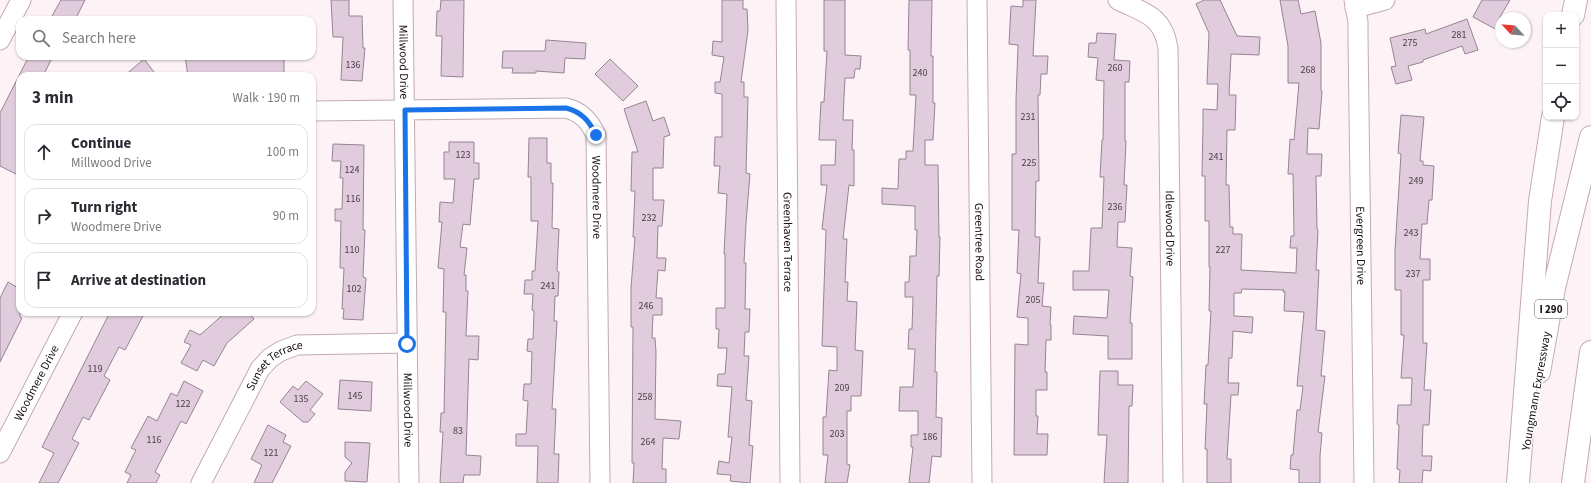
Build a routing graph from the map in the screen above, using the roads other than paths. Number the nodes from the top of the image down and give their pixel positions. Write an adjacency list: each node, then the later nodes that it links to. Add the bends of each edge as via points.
1 (21, 0): 10 (street)
2 (403, 0): 11 (street, Millwood Drive)
3 (786, 0): 23 (street, Greenhaven Terrace)
4 (977, 0): 24 (street, Greentree Road)
5 (1118, 0): 25 (street, Idlewood Drive, via 1154,18 1162,26 1168,48)
6 (1385, 0): 8 (street, Evergreen Drive)
7 (1576, 0): 9 (highway)
8 (1355, 4): 26 (street, Evergreen Drive, via 1358,37)
9 (1574, 12)
10 (0, 40)
11 (405, 110): 12 (street, Woodmere Drive); 16 (street, Millwood Drive); 22 (street, Woodmere Drive, via 566,108 583,115 591,124 596,135)
12 (316, 111)
13 (1553, 120): 27 (highway, via 1540,201)
14 (1591, 137): 27 (highway, Youngmann Expressway / I 290, via 1554,288)
15 (72, 316): 19 (street, Woodmere Drive)
16 (407, 344): 20 (street, Sunset Terrace, via 301,345 270,358 260,369); 21 (street, Millwood Drive)
17 (1591, 352): 28 (highway)
18 (1591, 442): 29 (highway)
19 (0, 453)
20 (201, 483)
21 (409, 483)
22 (600, 483)
23 (790, 483)
24 (982, 483)
25 (1173, 483)
26 (1364, 483)
27 (1519, 483)
28 (1573, 483)
29 (1580, 483)

